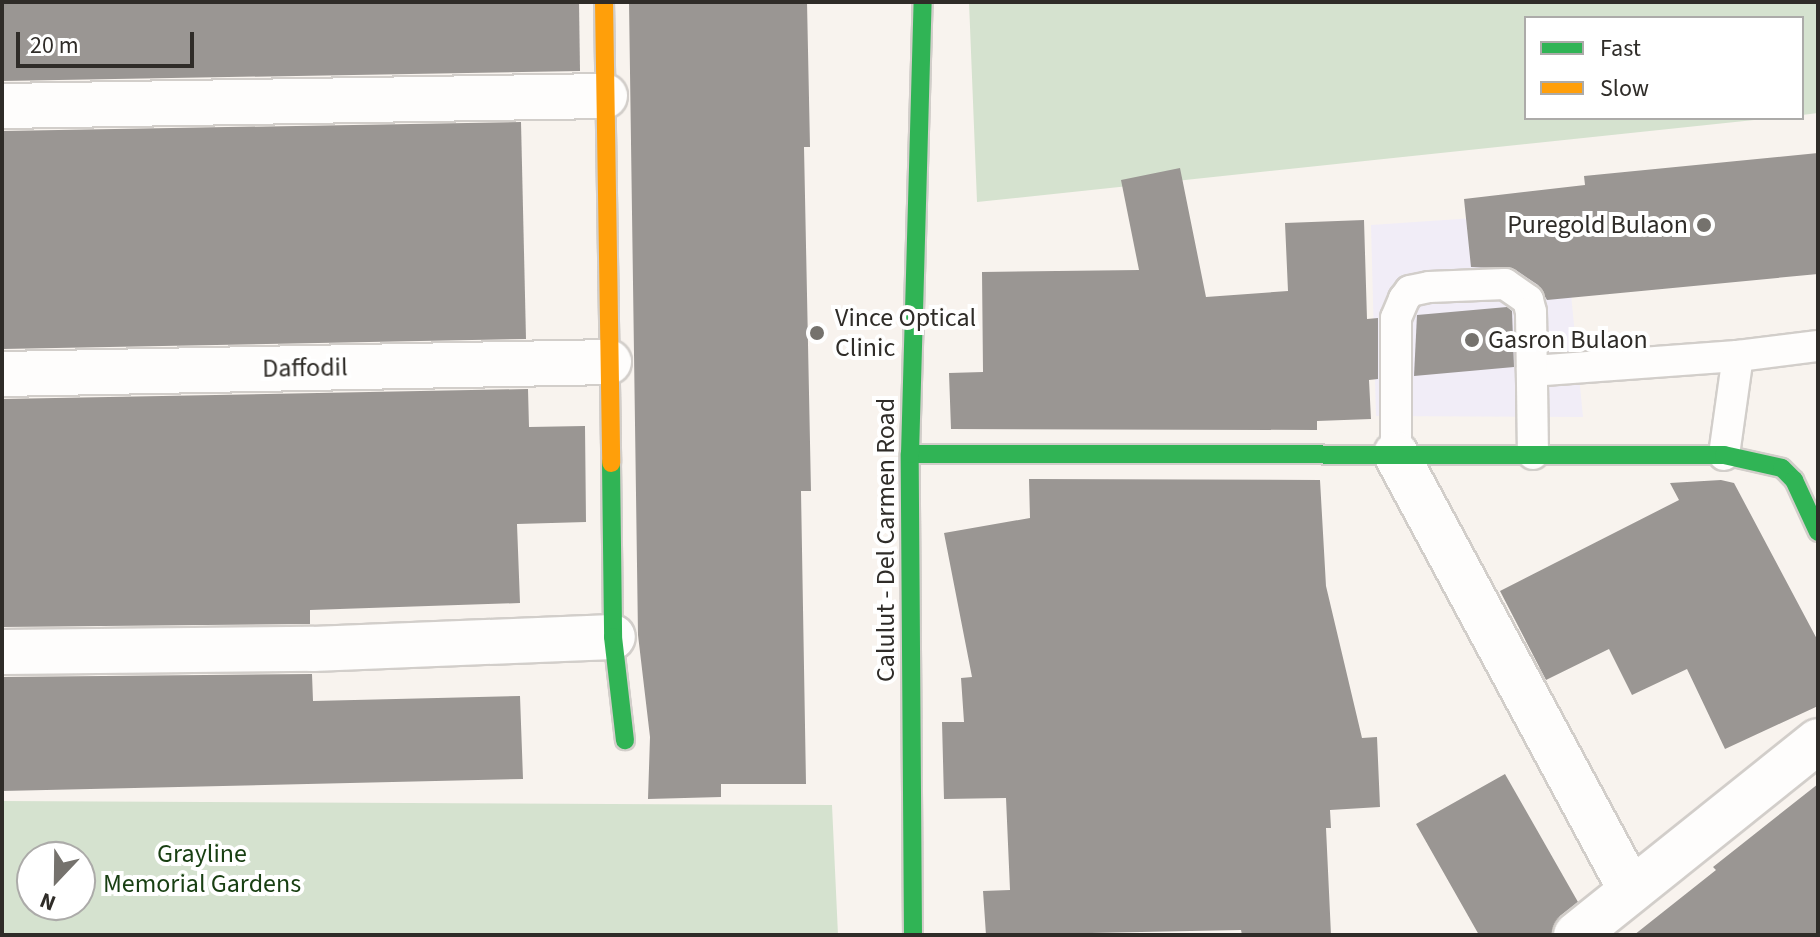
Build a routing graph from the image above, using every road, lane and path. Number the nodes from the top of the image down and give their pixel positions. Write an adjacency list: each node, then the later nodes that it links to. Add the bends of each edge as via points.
1 (604, 2): 3 (street)
2 (923, 2): 10 (street, Calulut - Del Carmen Road)
3 (605, 96): 4 (street); 7 (street)
4 (2, 106)
5 (1818, 346): 6 (lane)
6 (1738, 356): 8 (lane); 13 (lane)
7 (609, 362): 9 (street, Daffodil); 15 (street)
8 (1532, 371): 11 (lane, via 1531,312 1518,290 1505,284 1410,291 1396,318); 12 (lane)
9 (2, 374)
10 (910, 454): 11 (street); 20 (street, Calulut - Del Carmen Road)
11 (1396, 454): 12 (street); 19 (street)
12 (1533, 454): 13 (street)
13 (1724, 455): 14 (street, via 1782,468 1794,480)
14 (1818, 532)
15 (613, 637): 16 (street, via 313,649); 17 (street)
16 (2, 652)
17 (625, 740)
18 (1818, 741): 19 (street)
19 (1631, 890): 21 (street)
20 (913, 935)
21 (1576, 935)

